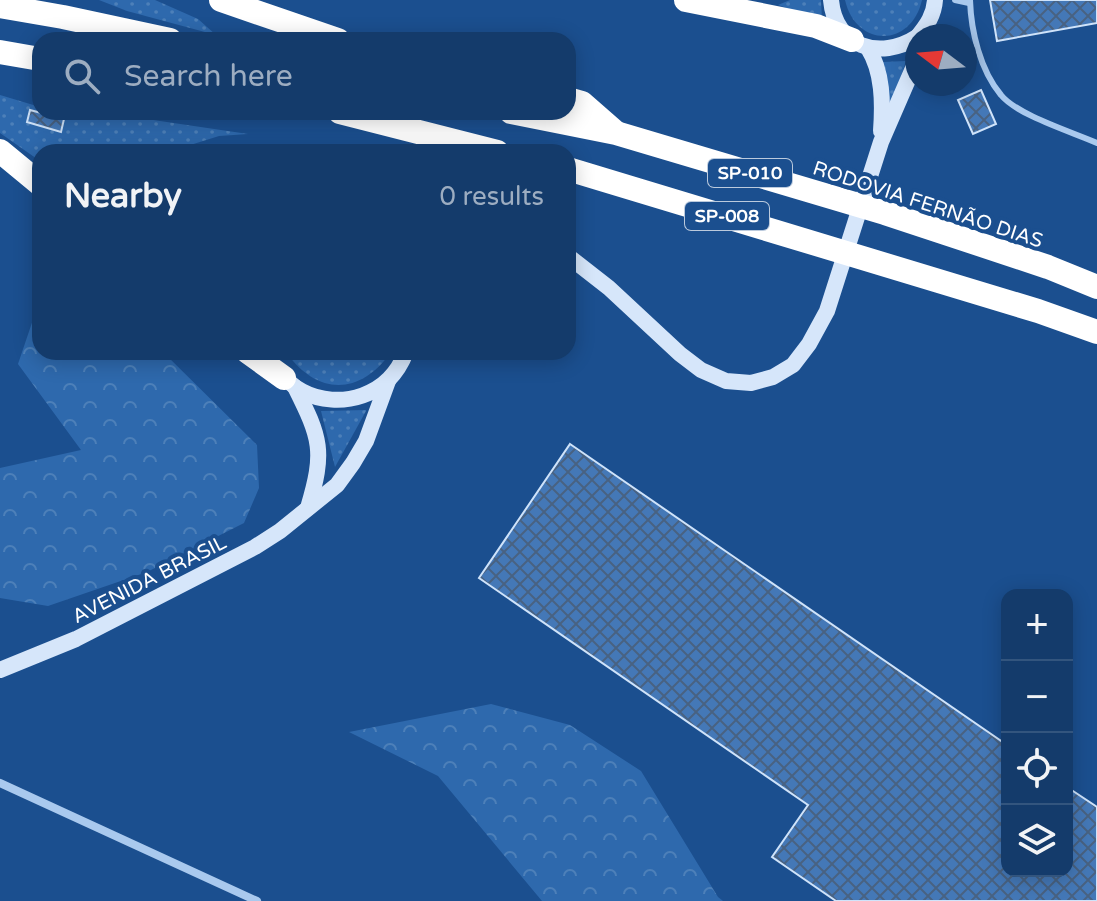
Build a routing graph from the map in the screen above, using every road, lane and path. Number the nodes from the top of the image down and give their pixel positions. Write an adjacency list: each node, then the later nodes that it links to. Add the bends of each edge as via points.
1 (221, 0): 13 (highway)
2 (686, 0): 9 (highway)
3 (755, 0): 9 (highway)
4 (831, 0): 14 (main road, via 840,27)
5 (955, 0): 6 (lane)
6 (970, 1): 23 (lane, via 976,42 1002,96 1019,110)
7 (935, 4): 10 (main road); 11 (main road)
8 (0, 6): 12 (highway)
9 (718, 6): 14 (highway, via 816,26)
10 (928, 24)
11 (929, 24)
12 (133, 32)
13 (315, 32)
14 (860, 44): 15 (main road, via 884,50); 25 (main road, via 874,58 880,82)
15 (905, 44)
16 (0, 52): 17 (highway)
17 (32, 58)
18 (905, 87): 25 (main road)
19 (576, 101): 22 (highway)
20 (371, 120): 24 (highway)
21 (551, 120): 22 (highway, RODOVIA FERNÃO DIAS / SP-010)
22 (616, 133): 30 (highway, RODOVIA FERNÃO DIAS / SP-010, via 885,213)
23 (1097, 143)
24 (466, 144)
25 (878, 150): 29 (main road, via 827,311 793,365 773,377 751,383 726,381 701,370)
26 (0, 151): 28 (highway)
27 (576, 173): 31 (highway, SP-008)
28 (32, 177)
29 (576, 262)
30 (1097, 287)
31 (1097, 332)
32 (259, 360): 36 (highway)
33 (272, 360): 36 (main road)
34 (402, 360): 35 (main road, AVENIDA BRASIL)
35 (388, 381): 36 (main road, via 342,401 317,398); 37 (main road, AVENIDA BRASIL, via 353,463 337,485)
36 (289, 383): 37 (main road, via 313,424 319,449)
37 (308, 508): 38 (main road, AVENIDA BRASIL, via 255,547 76,639)
38 (0, 670)
39 (0, 783): 40 (street)
40 (257, 901)

